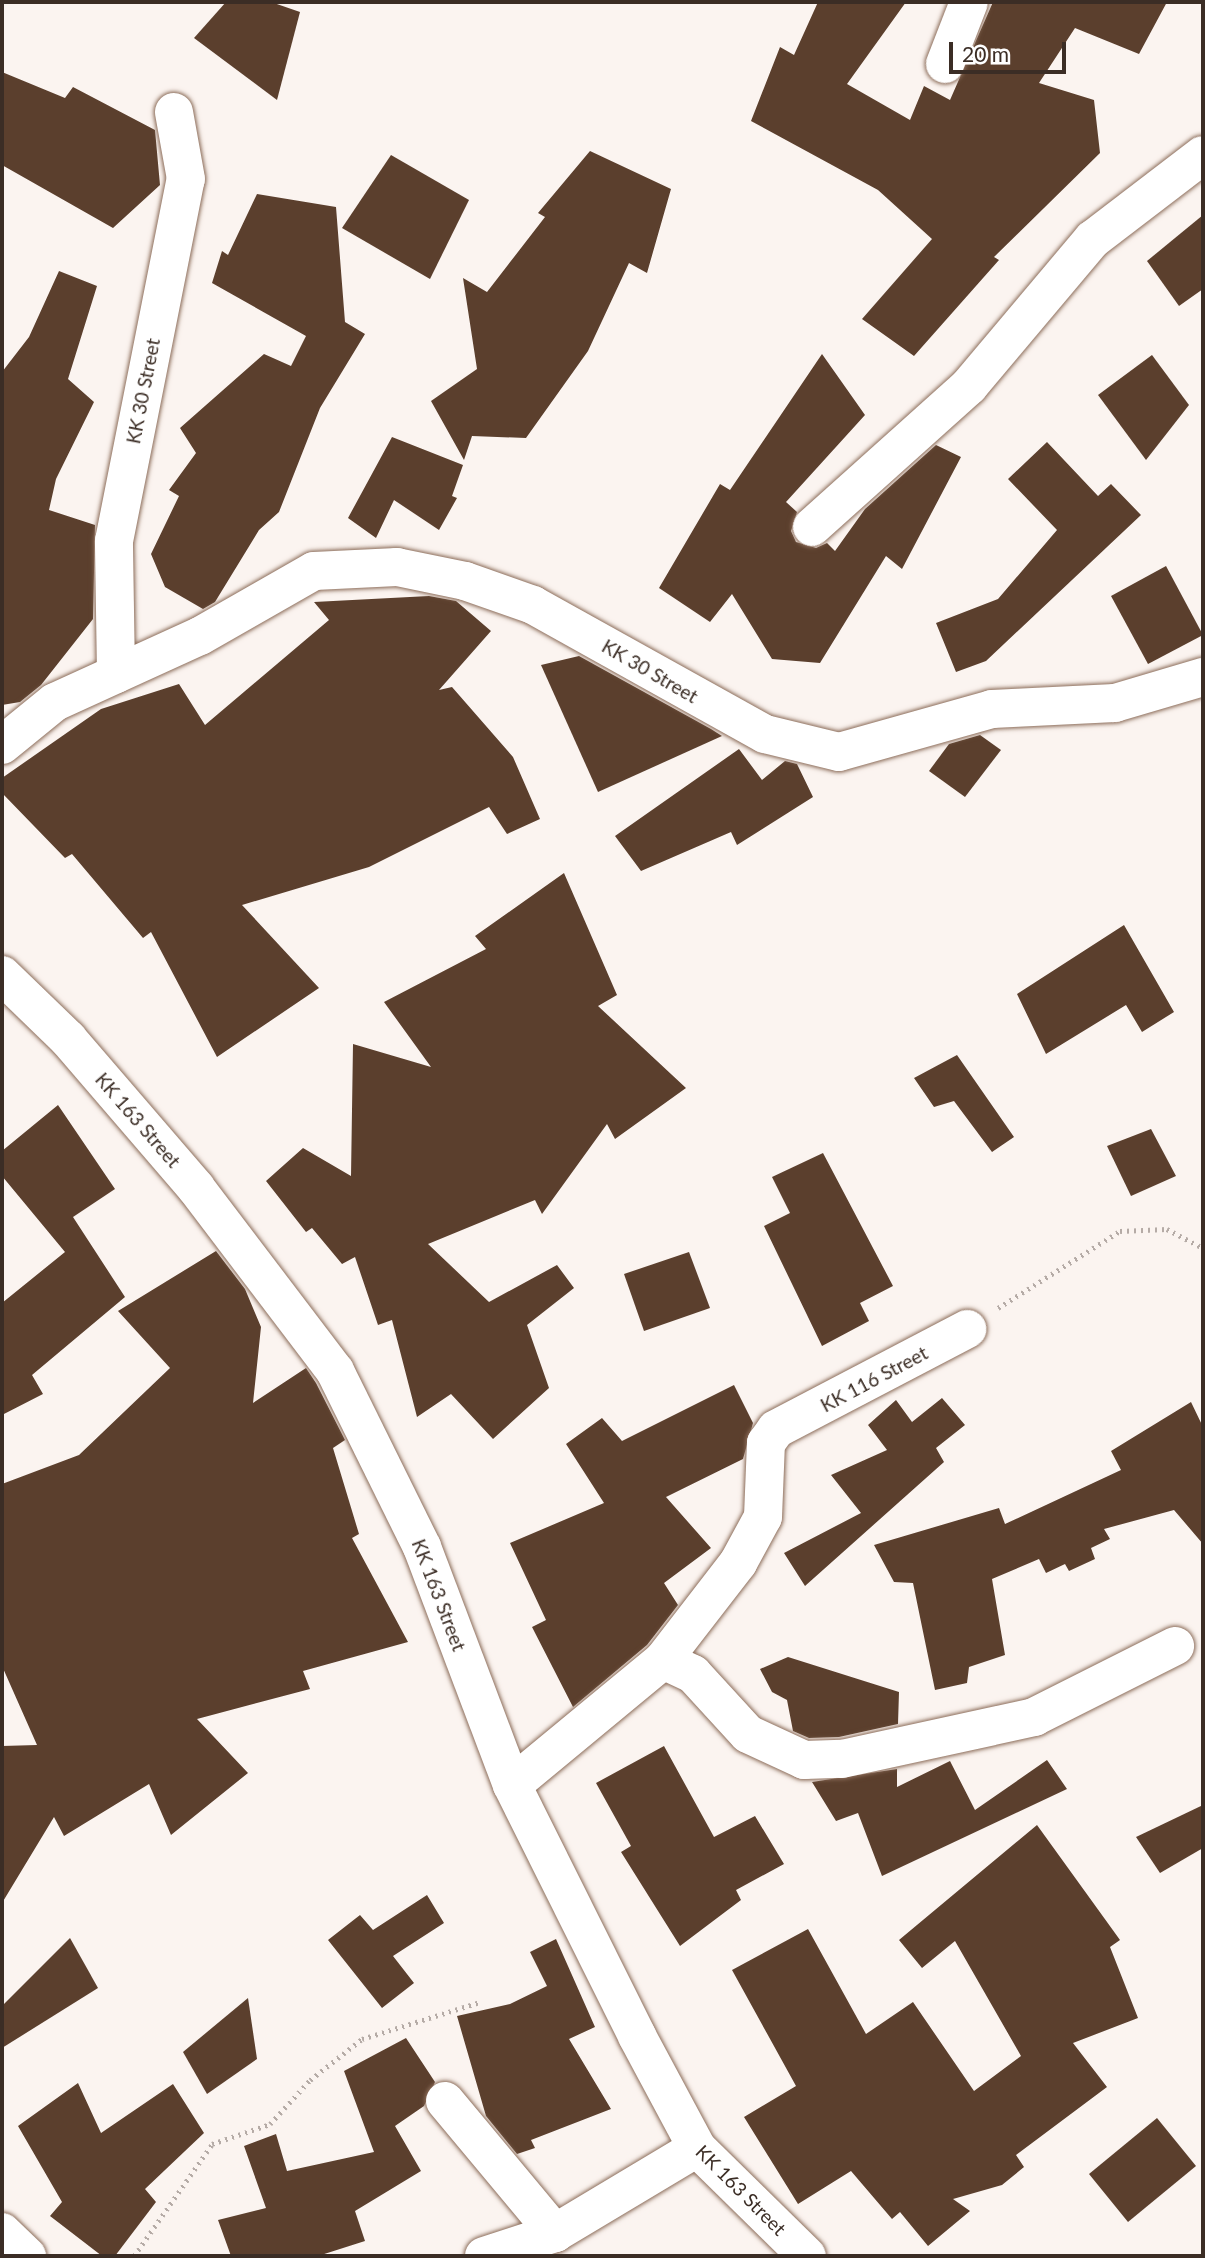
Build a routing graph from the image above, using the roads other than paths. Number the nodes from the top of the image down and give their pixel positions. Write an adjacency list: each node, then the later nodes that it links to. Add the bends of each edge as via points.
1 (970, 2): 2 (street)
2 (945, 64)
3 (174, 112): 6 (street, KK 30 Street, via 186,179 114,541)
4 (1203, 155): 5 (street, via 1093,239 969,386)
5 (812, 527)
6 (116, 674): 7 (street, KK 30 Street, via 200,636 314,572 397,567 465,581 533,605 723,712 798,746 839,752 992,709 1115,703); 8 (street, KK 30 Street, via 55,702)
7 (1203, 677)
8 (2, 745)
9 (2, 975): 13 (street, KK 163 Street, via 68,1039 197,1188 335,1371 422,1547)
10 (967, 1329): 12 (street, KK 116 Street, via 776,1429 766,1443 763,1517 738,1563)
11 (1175, 1646): 12 (street, via 1034,1717 842,1759 804,1760 748,1734 693,1674)
12 (663, 1660): 13 (street, KK 116 Street)
13 (512, 1785): 15 (street, KK 163 Street)
14 (446, 2101): 17 (street)
15 (697, 2148): 17 (street); 20 (street, KK 163 Street)
16 (2, 2232): 18 (street)
17 (555, 2233): 19 (street)
18 (27, 2256)
19 (484, 2256)
20 (807, 2256)

